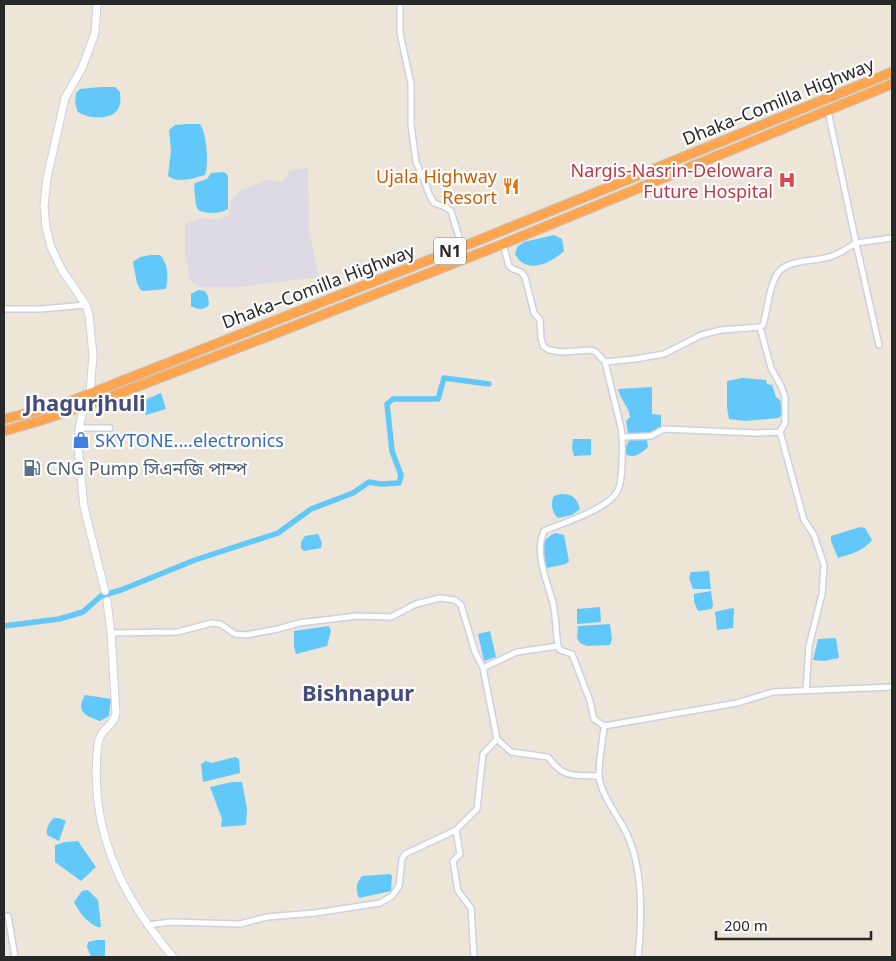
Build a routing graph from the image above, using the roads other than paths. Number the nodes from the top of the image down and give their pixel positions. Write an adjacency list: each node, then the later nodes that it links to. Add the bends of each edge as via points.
1 (97, 4): 10 (main road, via 95,33 82,68 65,98 44,206 51,247)
2 (400, 4): 9 (street, via 400,33 411,84 411,125 416,162 434,203 451,211)
3 (892, 72): 9 (highway, Dhaka–Comilla Highway / N1)
4 (892, 84): 5 (highway, N1)
5 (828, 111): 7 (street); 8 (highway, N1)
6 (892, 238): 7 (street)
7 (856, 243): 12 (street, via 833,256 800,261 776,274); 13 (street)
8 (502, 244): 14 (street, via 509,266 525,277 534,313 540,320 544,346 562,352 591,350); 16 (highway, N1)
9 (462, 247): 15 (highway, Dhaka–Comilla Highway / N1)
10 (86, 305): 11 (street); 15 (main road, via 93,355)
11 (4, 308)
12 (760, 327): 14 (street, via 721,330 701,335 664,354); 21 (street, via 771,368 785,397 785,422)
13 (879, 345)
14 (605, 362): 22 (street)
15 (90, 393): 16 (main road); 17 (highway, Dhaka–Comilla Highway / N1, via 61,405)
16 (84, 406): 18 (main road); 20 (highway, N1)
17 (4, 419)
18 (79, 428): 19 (street); 23 (main road, via 83,498)
19 (110, 428)
20 (4, 431)
21 (780, 432): 22 (street, via 664,429 651,436); 29 (street, via 804,520 814,535 824,565 822,594 809,646)
22 (622, 437): 26 (street, via 618,490 609,501 573,521 544,531 541,537 542,570 553,604)
23 (105, 591)
24 (107, 601): 25 (main road)
25 (111, 633): 27 (street, via 177,632 212,623 220,624 235,634 246,635 299,623 357,616 391,617 416,604 440,598 455,600 461,605); 35 (main road, via 116,718 100,735 98,743 100,817 110,854)
26 (558, 646): 27 (street, via 517,652); 30 (street, via 572,654 594,719)
27 (483, 668): 31 (street)
28 (892, 687): 29 (street)
29 (806, 691): 30 (street, via 773,692 737,703)
30 (604, 726): 32 (street)
31 (497, 739): 32 (street, via 511,752 548,757 559,770 568,774); 33 (street, via 483,754 477,809)
32 (599, 776): 39 (street, via 629,838 636,865 640,902)
33 (456, 830): 35 (street, via 405,854 399,886 380,904 267,917 240,924 171,922); 38 (street, via 460,854 453,861 458,892 471,908)
34 (8, 916): 36 (street)
35 (146, 925): 37 (main road)
36 (15, 957)
37 (173, 957)
38 (474, 957)
39 (638, 957)

